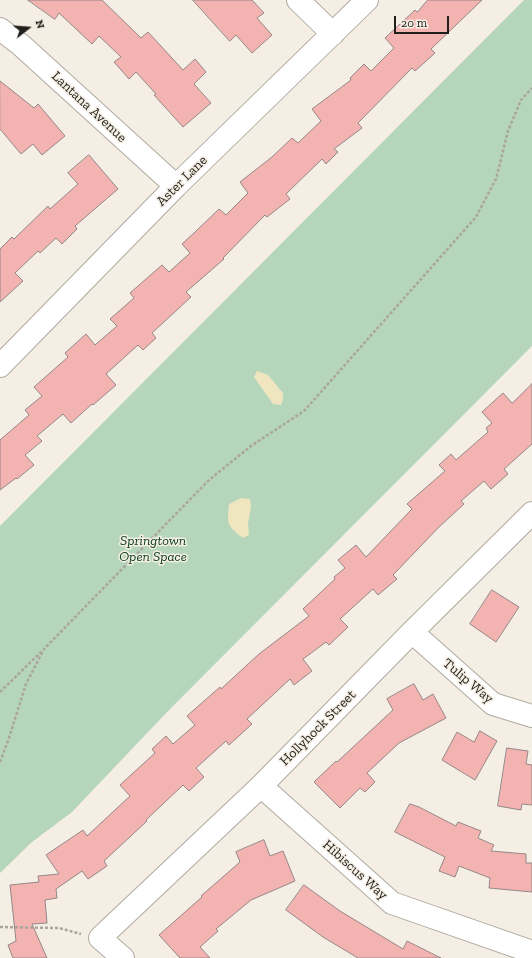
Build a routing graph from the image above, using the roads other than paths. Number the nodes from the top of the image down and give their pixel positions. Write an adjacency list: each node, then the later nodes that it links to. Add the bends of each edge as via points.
1 (298, 0): 4 (street)
2 (367, 0): 4 (street, Aster Lane)
3 (0, 30): 5 (street, Lantana Avenue, via 21,45)
4 (333, 34): 5 (street, Aster Lane)
5 (176, 186): 6 (street, Aster Lane)
6 (0, 366)
7 (532, 512): 8 (street, Hollyhock Street)
8 (412, 632): 9 (street, Tulip Way, via 493,704); 10 (street, Hollyhock Street)
9 (532, 716)
10 (261, 786): 11 (street, Hibiscus Way, via 392,903); 12 (street, Hollyhock Street, via 100,938)
11 (532, 952)
12 (123, 958)

